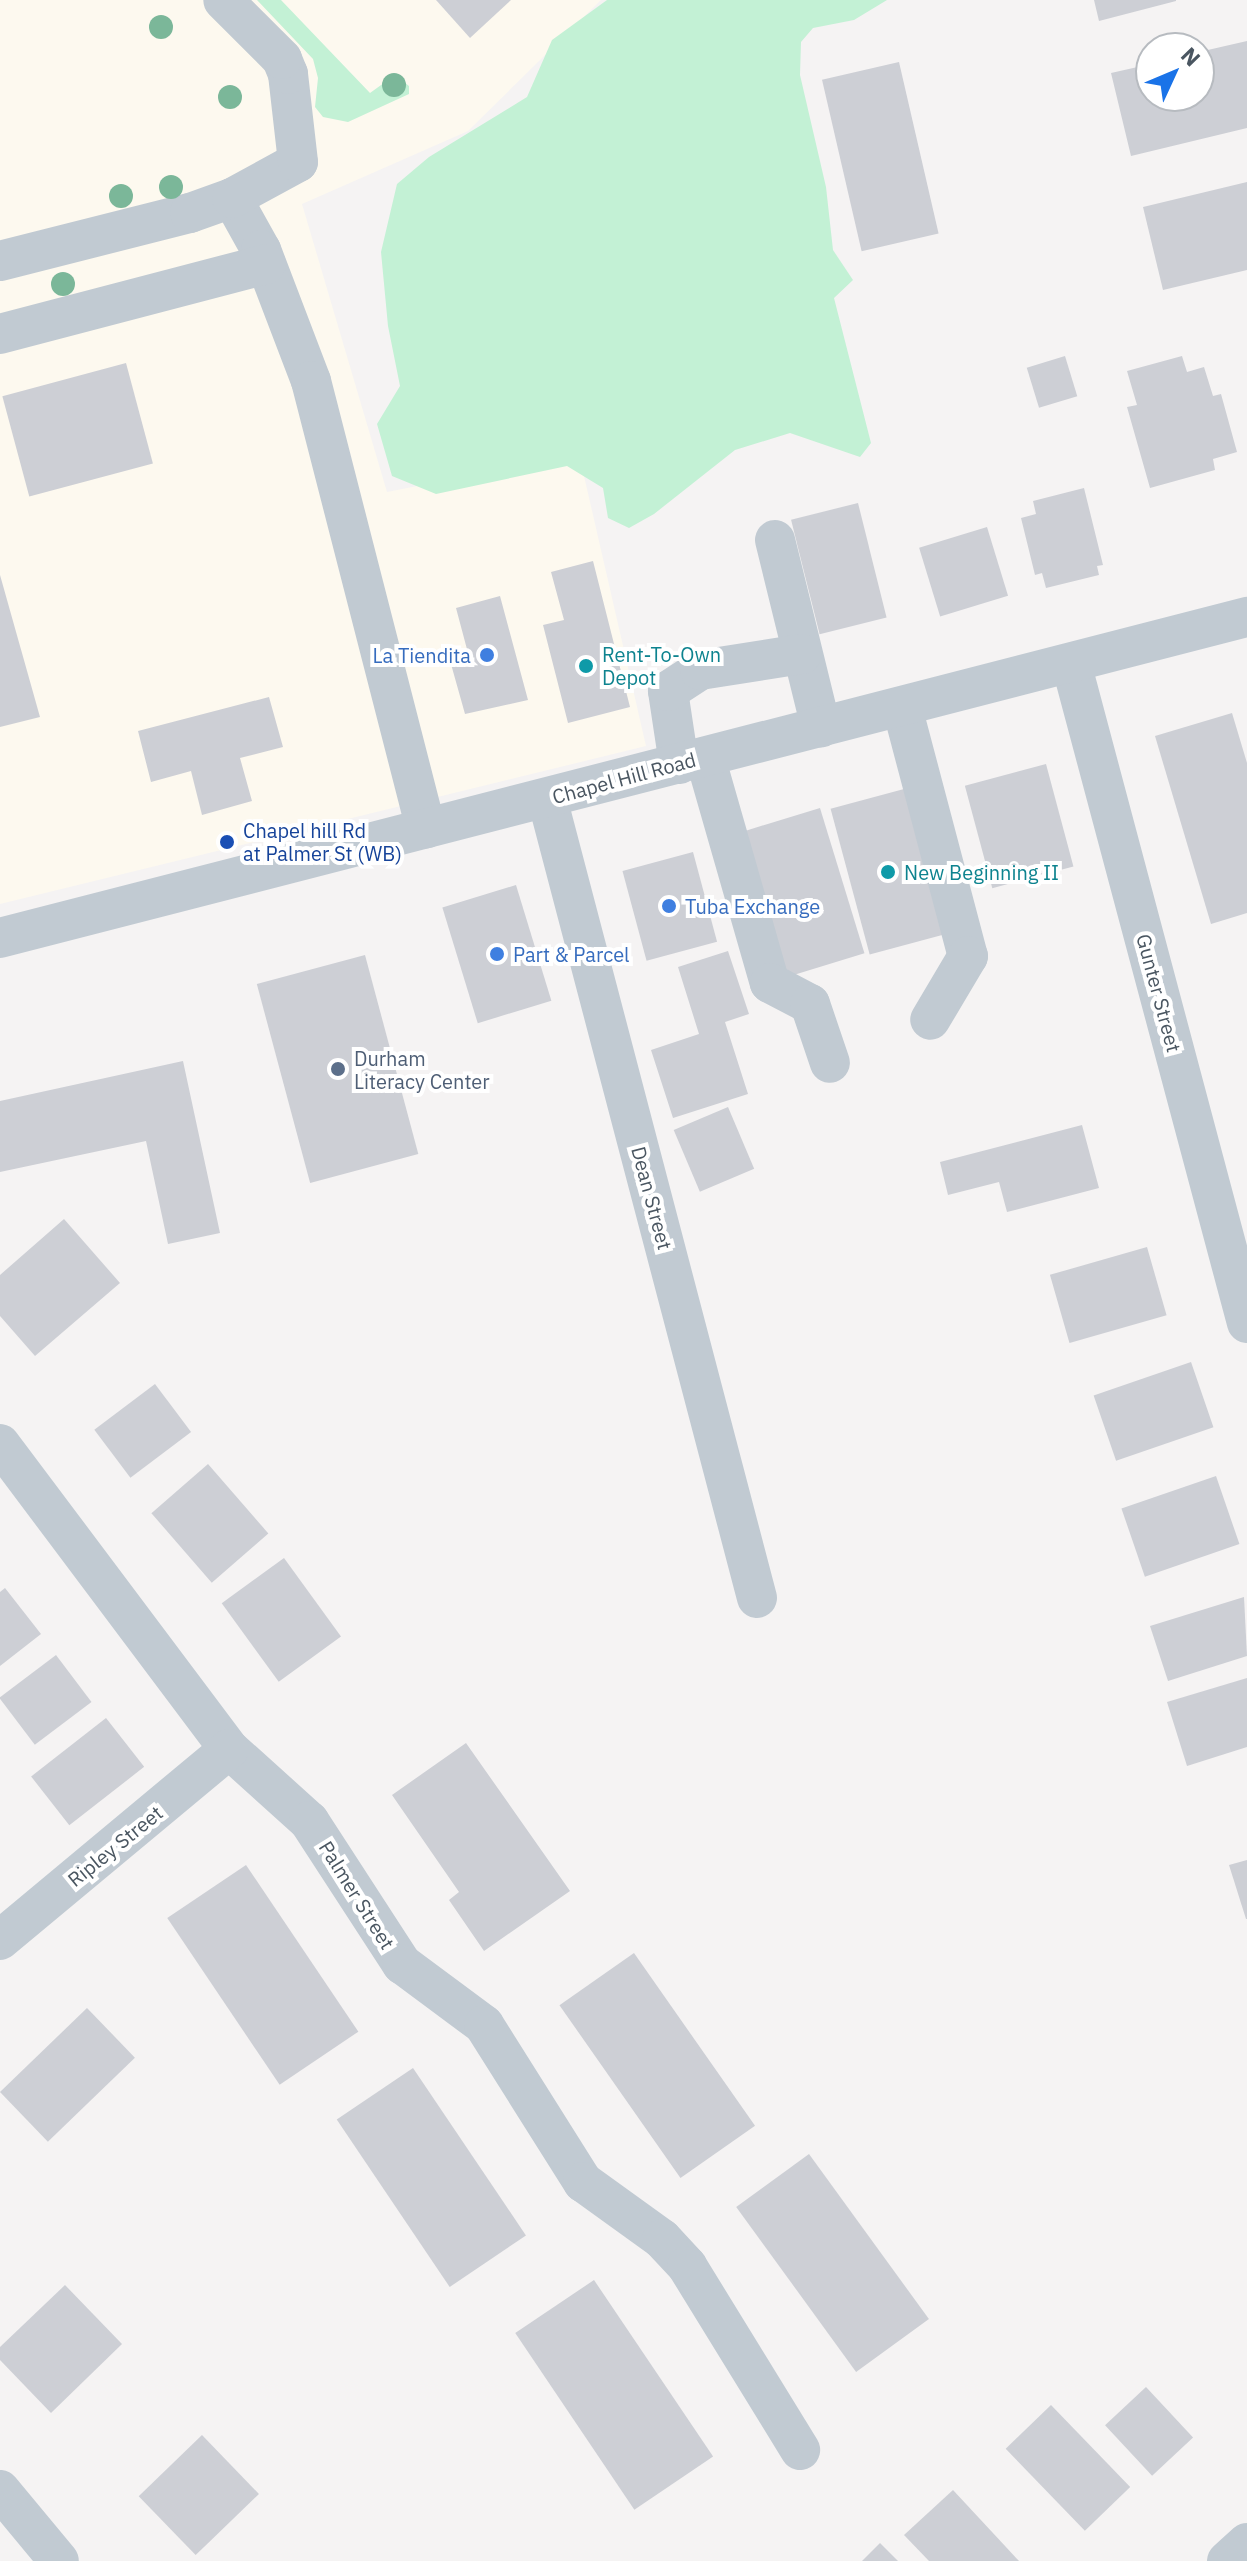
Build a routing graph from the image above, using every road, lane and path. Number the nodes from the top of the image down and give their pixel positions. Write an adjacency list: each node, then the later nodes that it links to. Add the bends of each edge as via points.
1 (223, 0): 2 (street, via 282,59 298,162)
2 (232, 198): 3 (street); 4 (street)
3 (0, 261)
4 (266, 264): 5 (street); 14 (street, via 311,381)
5 (0, 334)
6 (775, 540): 8 (street)
7 (1247, 617): 9 (street, Chapel Hill Road)
8 (802, 654): 11 (street); 12 (street, via 700,670 668,691)
9 (1071, 663): 10 (street, Chapel Hill Road); 18 (street, Gunter Street)
10 (902, 707): 11 (street, Chapel Hill Road); 16 (street, via 968,956)
11 (821, 727): 12 (street, Chapel Hill Road)
12 (692, 761): 13 (street, Chapel Hill Road); 17 (street, via 770,983 810,1004)
13 (547, 798): 14 (street, Chapel Hill Road); 20 (street, Dean Street)
14 (426, 828): 15 (street, Chapel Hill Road)
15 (0, 938)
16 (930, 1020)
17 (830, 1063)
18 (1247, 1323)
19 (0, 1444): 21 (street, Palmer Street)
20 (757, 1598)
21 (229, 1749): 22 (street, Ripley Street); 23 (street, Palmer Street, via 309,1821 402,1964 484,2025 591,2191 662,2239 687,2266)
22 (0, 1940)
23 (800, 2450)
24 (0, 2490): 26 (street)
25 (1247, 2543): 27 (street)
26 (59, 2561)
27 (1227, 2561)

